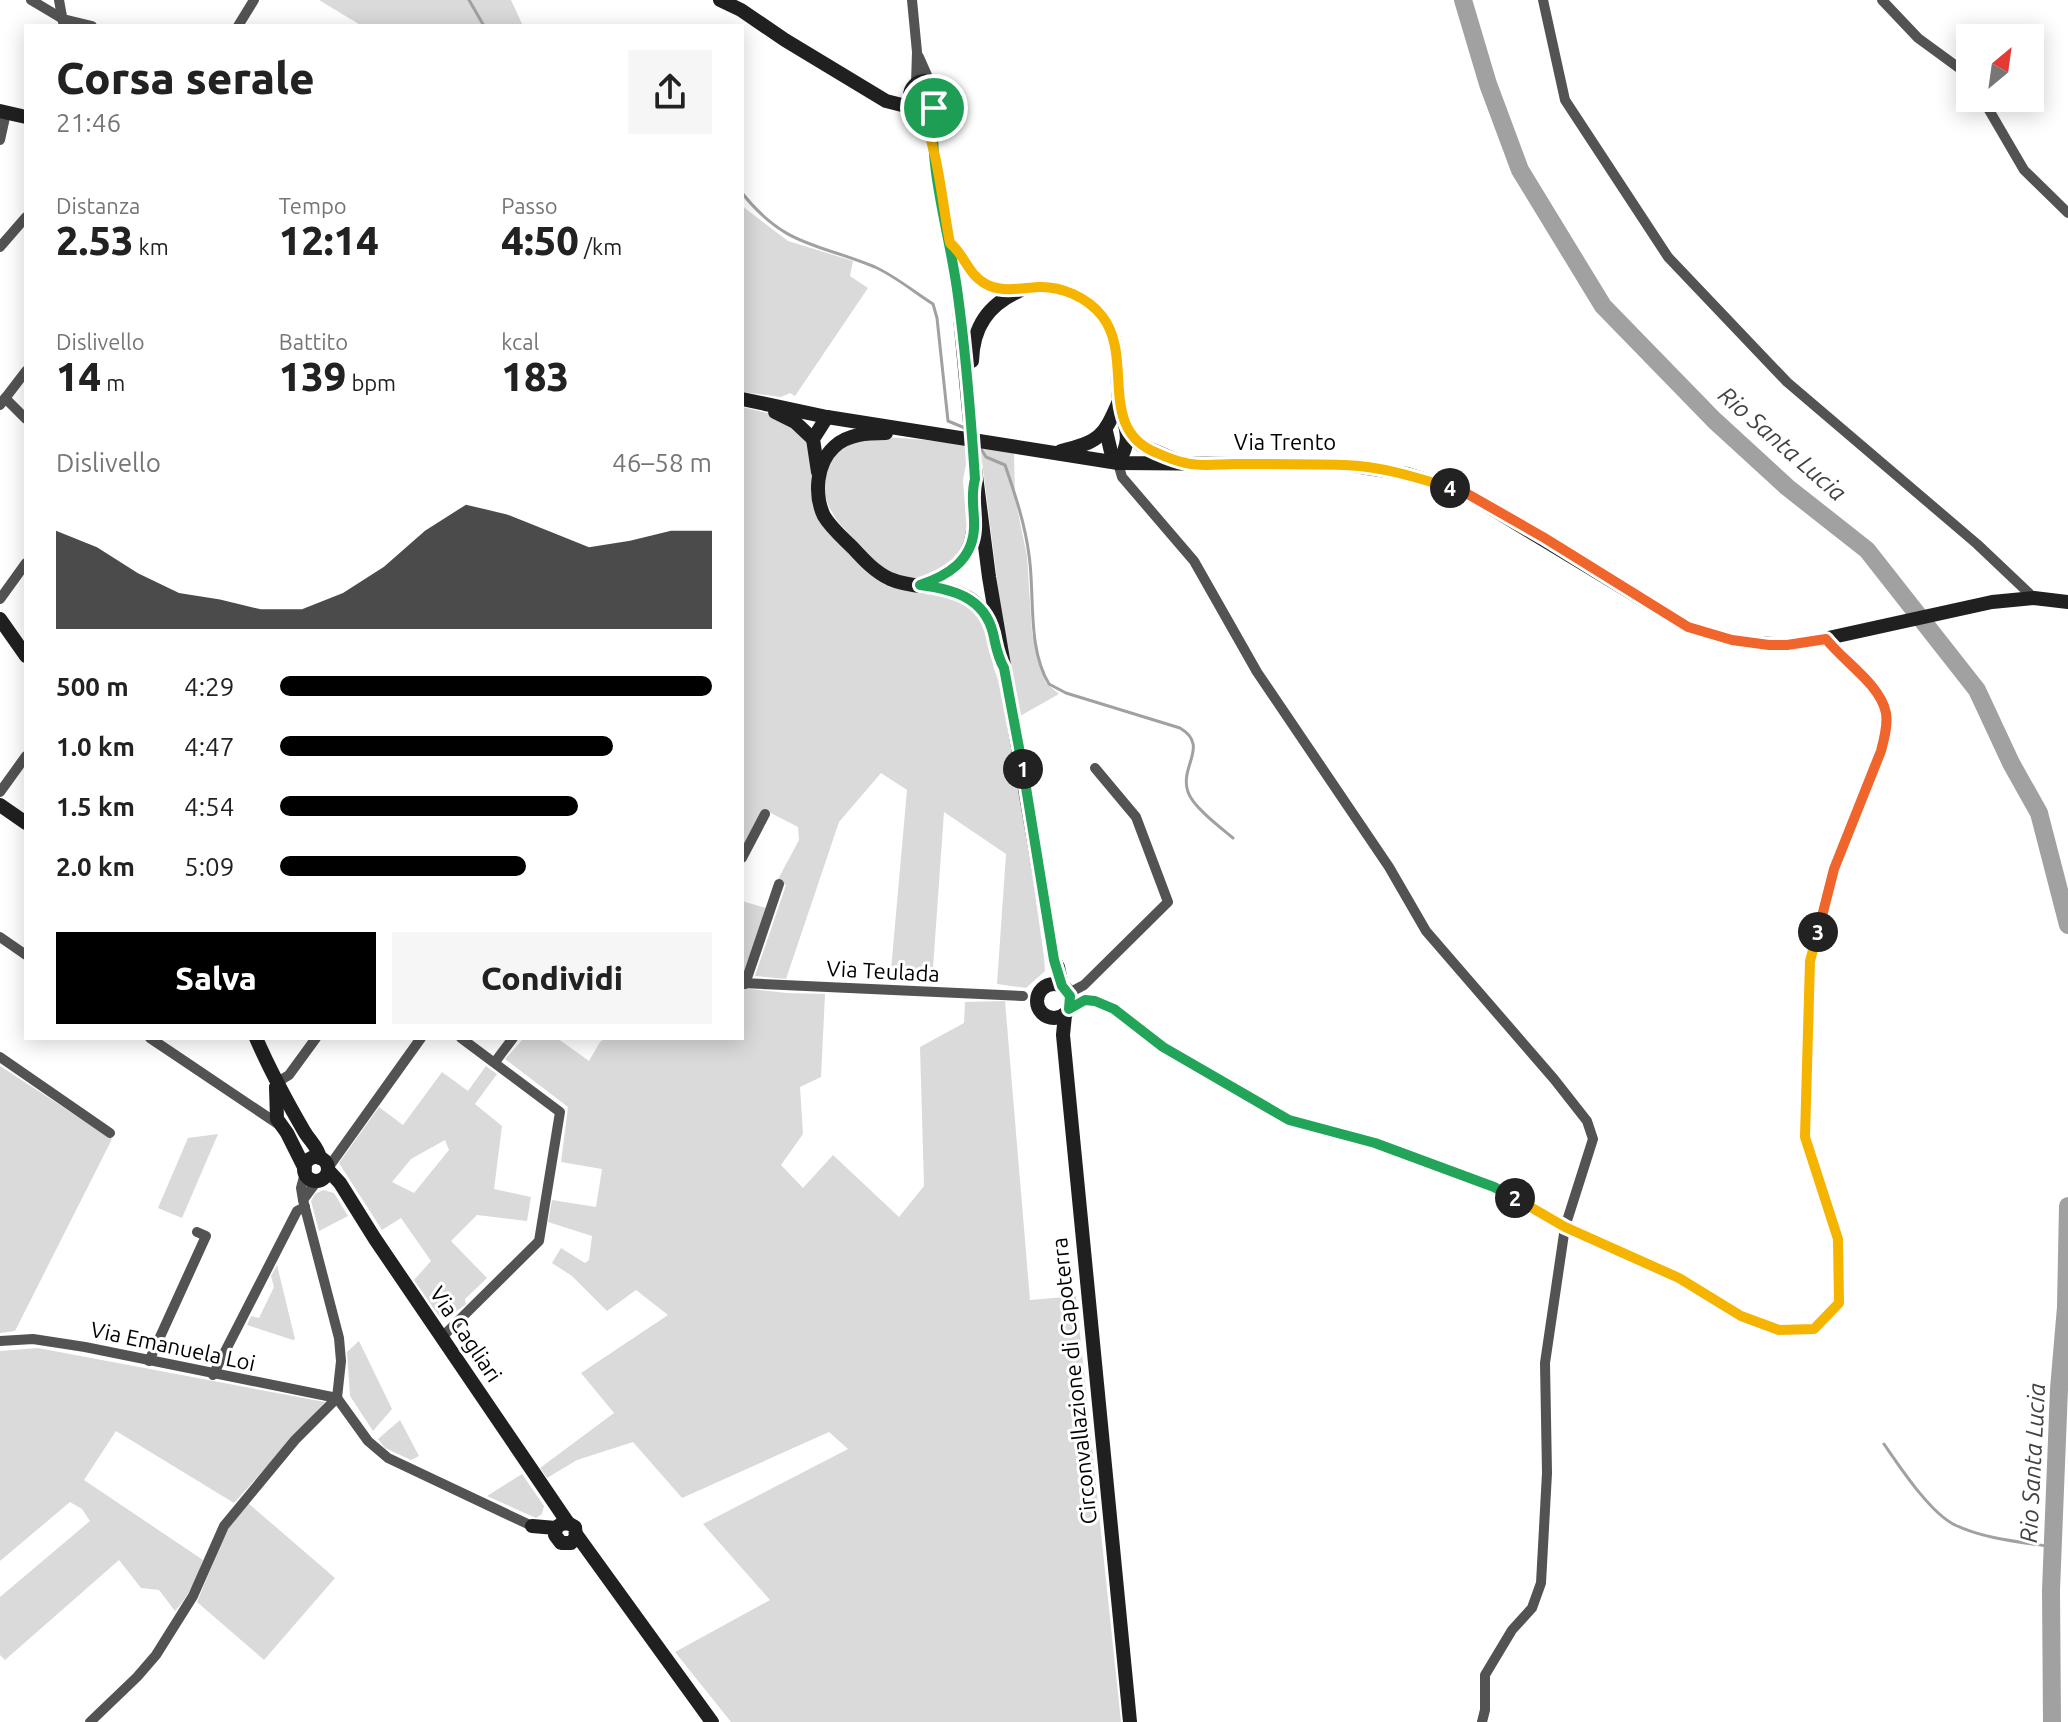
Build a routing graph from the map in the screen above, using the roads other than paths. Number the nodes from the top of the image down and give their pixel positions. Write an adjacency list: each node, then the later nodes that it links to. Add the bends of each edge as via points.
1 (31, 0): 8 (street)
2 (59, 0): 8 (street)
3 (254, 0): 9 (street)
4 (720, 0): 12 (street)
5 (912, 0): 11 (street)
6 (1543, 0): 44 (street, via 1565,100 1668,257 1787,382)
7 (1882, 0): 10 (street, via 1918,38)
8 (63, 22)
9 (239, 24)
10 (1956, 66)
11 (919, 85): 12 (street, via 888,95); 13 (street, via 940,92); 14 (street, via 910,99)
12 (870, 89): 14 (street, via 888,102)
13 (934, 108): 14 (street); 19 (street)
14 (916, 109): 19 (street)
15 (3, 112): 17 (street); 18 (street)
16 (1990, 112): 20 (street, via 2024,170)
17 (24, 117)
18 (0, 140)
19 (932, 142): 22 (street)
20 (2068, 213)
21 (24, 219): 23 (street)
22 (950, 243): 24 (street, via 988,286); 26 (street)
23 (0, 247)
24 (1024, 288): 26 (street, via 1004,298 983,319); 28 (street, via 1067,292 1092,304 1103,317 1116,348)
25 (24, 374): 29 (street)
26 (966, 380): 41 (street, bridge)
27 (744, 399): 30 (street, Via Trento); 35 (street, via 753,407 784,415)
28 (1119, 401): 33 (street); 34 (street)
29 (2, 402): 31 (street)
30 (827, 417): 32 (street, Via Trento); 35 (street); 36 (street, via 834,435)
31 (24, 418)
32 (915, 430): 36 (street, via 855,436); 37 (street, Via Trento)
33 (1106, 431): 37 (street, via 1077,448); 38 (street)
34 (1128, 433): 38 (street); 39 (street, via 1154,452)
35 (813, 439): 40 (street)
36 (832, 448): 40 (street)
37 (1054, 453): 38 (street, Via Trento)
38 (1118, 463): 39 (street, Via Trento); 80 (street, via 1122,477 1194,561 1257,672 1426,931 1587,1121 1593,1139)
39 (1188, 464): 48 (street, Via Trento, via 1347,465 1407,474 1466,493 1688,627 1769,645)
40 (819, 475): 43 (street, via 820,505 831,526 878,572)
41 (975, 479): 43 (street, via 969,548 951,572); 50 (street)
42 (24, 566): 45 (street)
43 (920, 585): 50 (street, via 956,592 981,609)
44 (2034, 598): 46 (street, Via Trento); 48 (street, Via Trento, via 1992,602)
45 (0, 599)
46 (2068, 602)
47 (0, 619): 49 (street)
48 (1832, 637): 80 (street, via 1883,703 1886,716 1881,751 1834,869 1810,961 1805,1137 1838,1239 1839,1303 1814,1329 1779,1330)
49 (24, 653)
50 (1005, 674): 63 (street)
51 (24, 759): 53 (street)
52 (1095, 768): 63 (street, via 1136,817 1168,902 1084,985)
53 (0, 792)
54 (0, 805): 56 (street)
55 (765, 814): 57 (street)
56 (24, 822)
57 (744, 854)
58 (779, 884): 61 (street)
59 (0, 937): 60 (street)
60 (24, 954)
61 (744, 984): 62 (street, Via Teulada)
62 (1023, 996): 63 (street)
63 (1060, 998): 64 (street, Circonvallazione di Capoterra); 64 (street, via 1049,1019); 80 (street, via 1095,1001 1114,1009 1163,1047 1289,1120 1375,1143 1494,1187)
64 (1063, 1035): 92 (street, Circonvallazione di Capoterra)
65 (153, 1040): 75 (street)
66 (257, 1040): 73 (street)
67 (315, 1040): 73 (street, via 289,1075)
68 (420, 1040): 78 (street, via 339,1152)
69 (464, 1040): 72 (street)
70 (512, 1040): 72 (street)
71 (0, 1057): 76 (street)
72 (495, 1062): 82 (street, via 560,1112 541,1237)
73 (276, 1083): 74 (street)
74 (284, 1107): 75 (street, via 277,1119); 78 (street, via 319,1152)
75 (282, 1126): 77 (street)
76 (110, 1133)
77 (293, 1146): 78 (street); 79 (street)
78 (318, 1170): 79 (street); 82 (street, Via Cagliari, via 344,1192)
79 (303, 1199): 85 (street); 86 (street, via 339,1338)
80 (1565, 1227): 93 (street, via 1545,1363 1541,1583 1532,1608 1485,1675)
81 (197, 1232): 84 (street, via 206,1236)
82 (441, 1338): 87 (street, Via Cagliari)
83 (0, 1341): 84 (street, Via Emanuela Loi, via 33,1339)
84 (149, 1361): 85 (street, Via Emanuela Loi)
85 (213, 1375): 86 (street, Via Emanuela Loi)
86 (337, 1398): 88 (street, via 368,1441 388,1458); 90 (street, via 224,1526 193,1596 156,1655)
87 (552, 1503): 88 (street, via 548,1519); 89 (street, Via Cagliari)
88 (532, 1526): 89 (street)
89 (564, 1533): 91 (street, via 603,1573)
90 (90, 1722)
91 (712, 1722)
92 (1130, 1722)
93 (1482, 1722)

